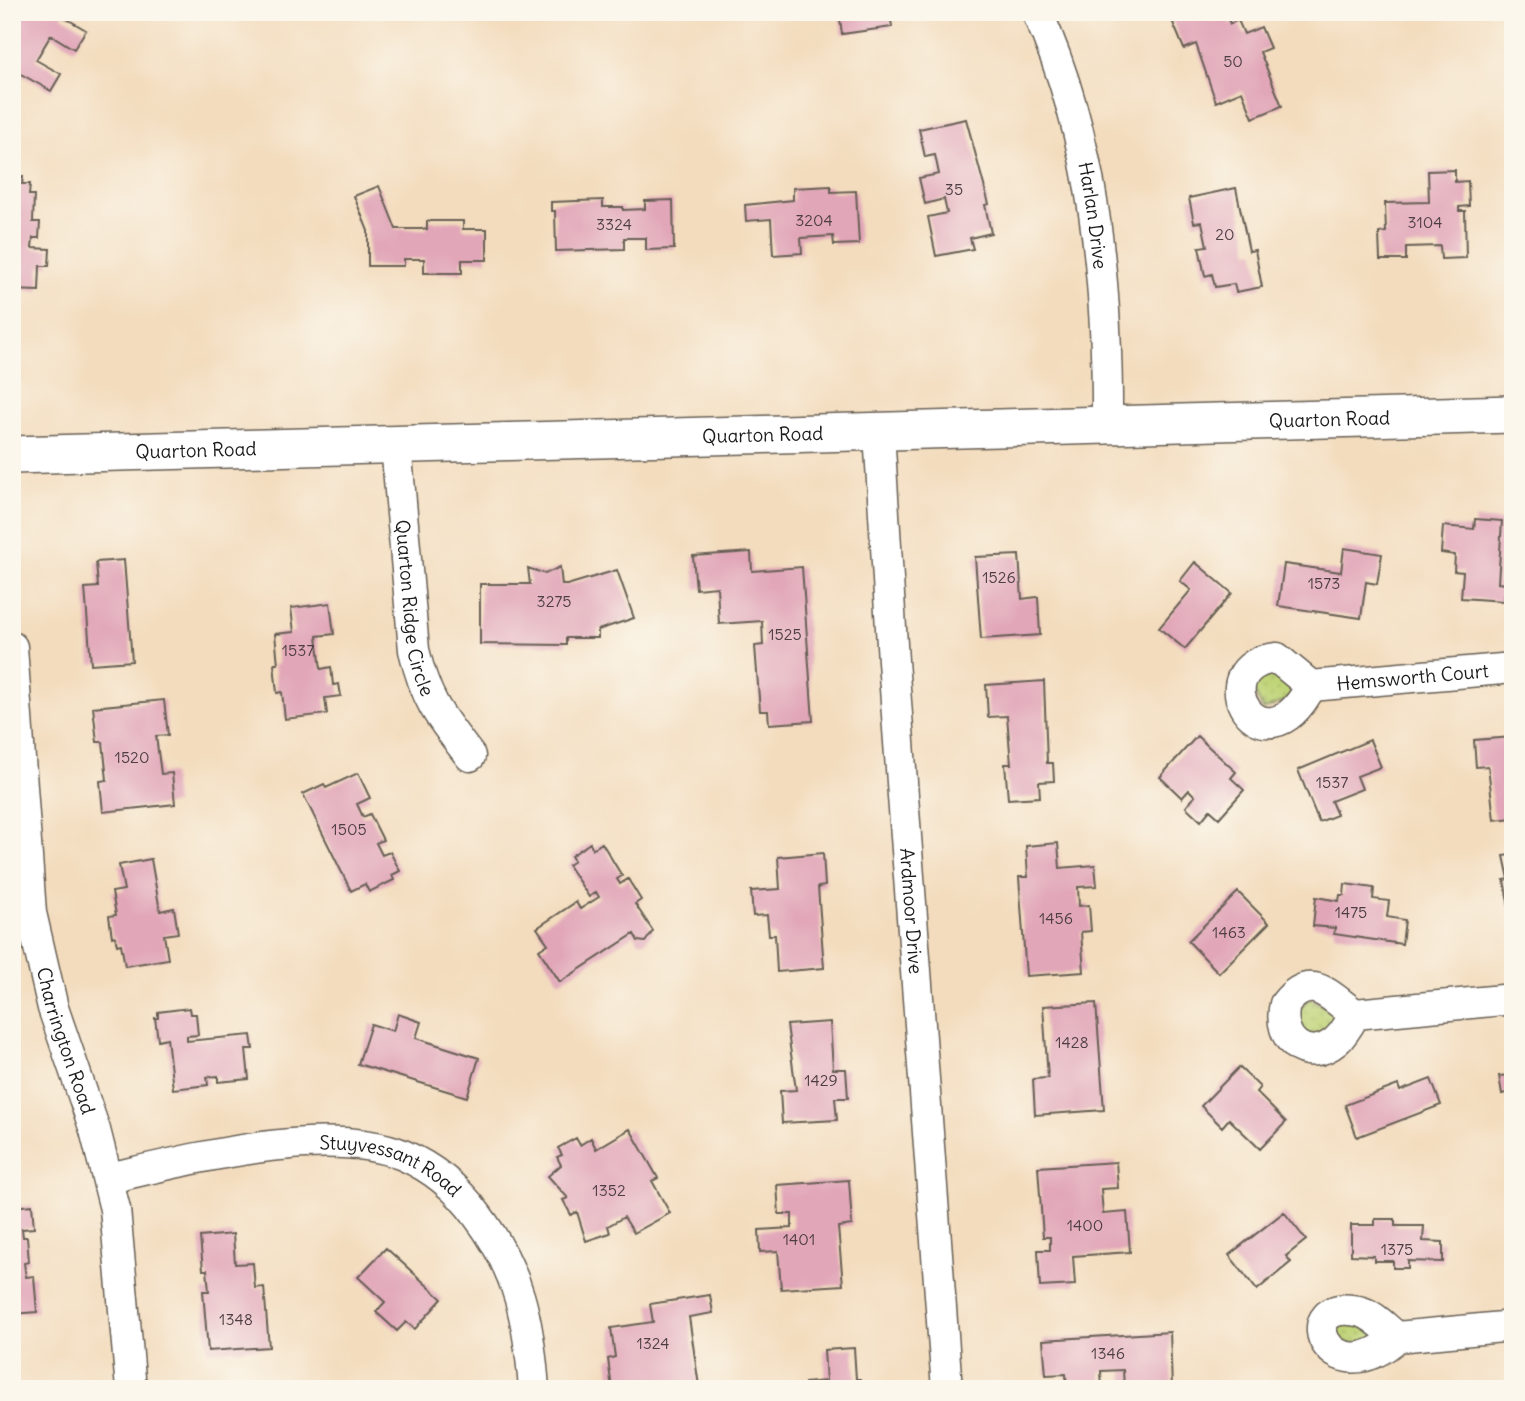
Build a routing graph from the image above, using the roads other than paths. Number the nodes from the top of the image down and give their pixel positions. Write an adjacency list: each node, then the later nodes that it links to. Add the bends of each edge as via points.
1 (1037, 12): 3 (street, Harlan Drive, via 1071,108 1090,200 1103,300)
2 (1513, 414): 3 (street, Quarton Road)
3 (1107, 425): 4 (street, Quarton Road)
4 (880, 432): 5 (street, Quarton Road); 19 (street, Ardmoor Drive)
5 (396, 445): 6 (street, Quarton Road); 10 (street, Quarton Ridge Circle, via 414,650 421,681 433,709)
6 (12, 455)
7 (12, 647): 11 (street, Charrington Road)
8 (1513, 668): 9 (street, Hemsworth Court)
9 (1311, 686)
10 (470, 756)
11 (22, 915): 14 (street, Charrington Road)
12 (1513, 999): 13 (street)
13 (1355, 1014)
14 (109, 1178): 17 (street, Charrington Road, via 119,1237); 18 (street, Stuyvessant Road, via 247,1151 320,1143 401,1154 425,1166 468,1203 492,1233 517,1281)
15 (1513, 1326): 16 (street)
16 (1397, 1337)
17 (131, 1389)
18 (534, 1389)
19 (947, 1389)

